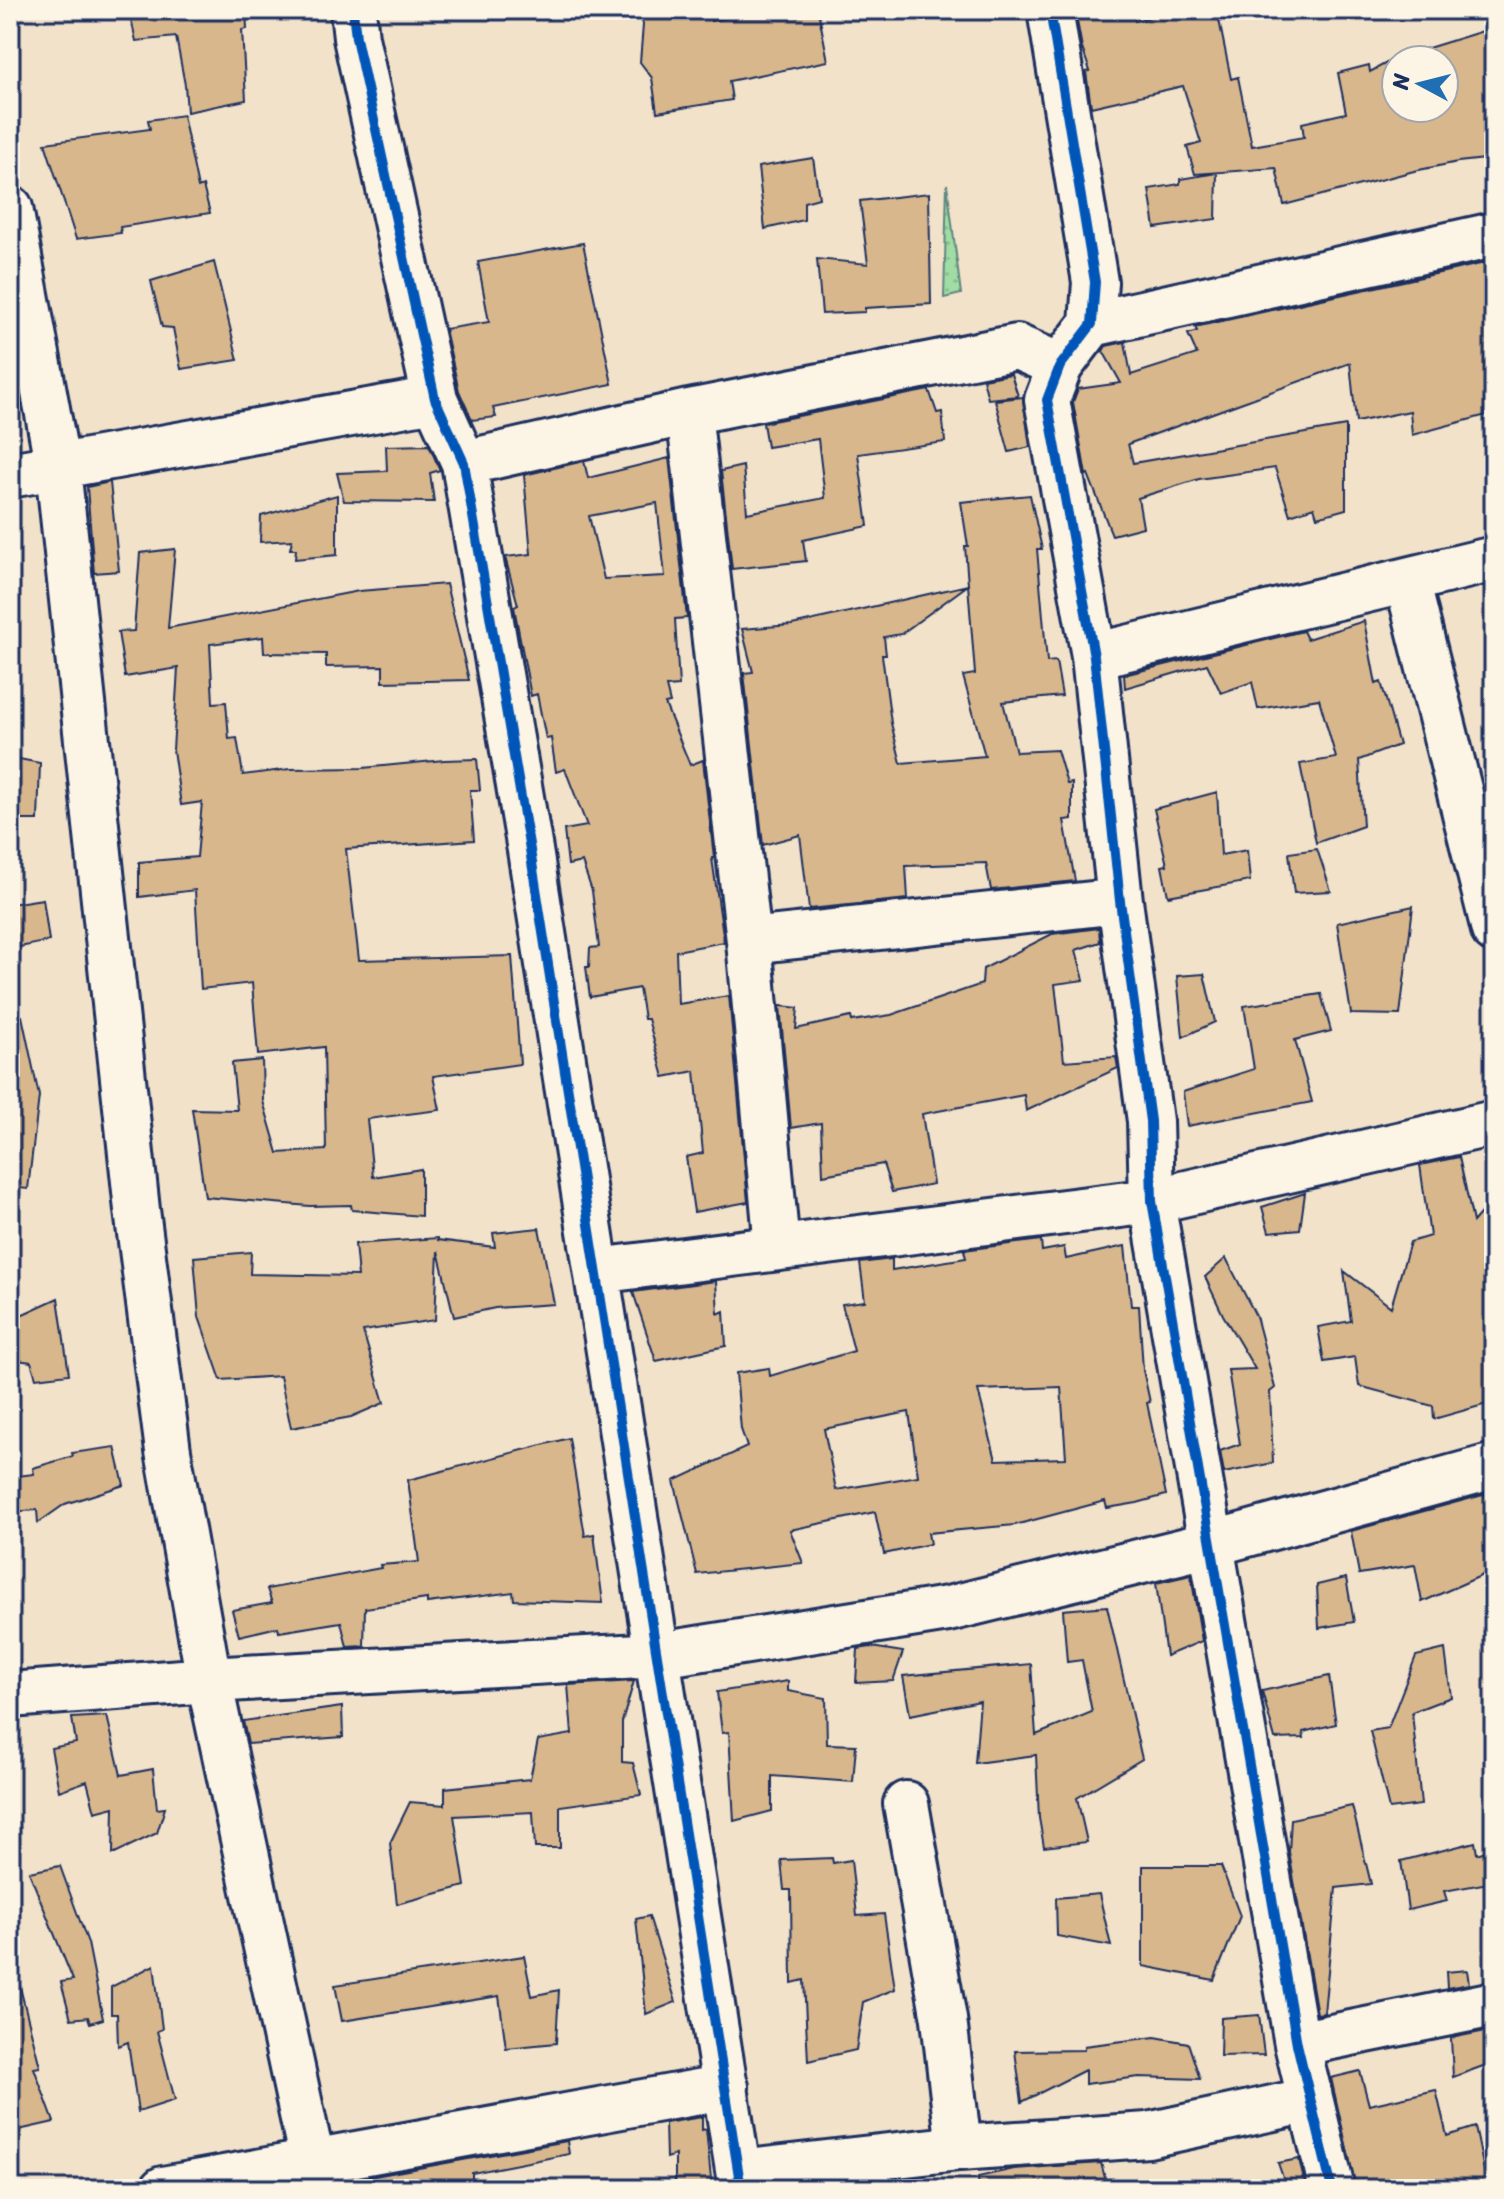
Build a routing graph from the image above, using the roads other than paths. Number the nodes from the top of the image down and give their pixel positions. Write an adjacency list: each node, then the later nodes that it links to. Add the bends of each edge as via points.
1 (353, 10): 7 (street)
2 (1050, 10): 5 (street, via 1095,282)
3 (10, 208): 10 (street)
4 (1494, 235): 5 (street)
5 (1092, 324): 6 (street)
6 (1060, 366): 8 (street, via 1017,347); 14 (street, via 1047,400)
7 (435, 399): 9 (street); 10 (street)
8 (689, 412): 9 (street); 17 (street)
9 (464, 463): 21 (street)
10 (58, 468): 11 (street); 25 (street, via 137,1210 168,1451)
11 (10, 475)
12 (1494, 559): 13 (street)
13 (1407, 580): 14 (street); 16 (street)
14 (1094, 656): 15 (street)
15 (1120, 901): 17 (street); 19 (street, via 1150,1121)
16 (1494, 930)
17 (749, 941): 20 (street)
18 (1494, 1123): 19 (street)
19 (1152, 1201): 20 (street); 23 (street)
20 (777, 1248): 21 (street)
21 (597, 1271): 24 (street)
22 (1494, 1466): 23 (street)
23 (1211, 1544): 24 (street, via 948,1609); 29 (street)
24 (659, 1655): 25 (street); 30 (street)
25 (209, 1680): 26 (street); 33 (street)
26 (10, 1695)
27 (906, 1804): 32 (street, via 944,2019)
28 (1494, 2004): 29 (street)
29 (1297, 2044): 31 (street)
30 (726, 2087): 33 (street); 34 (street)
31 (1310, 2100): 32 (street, via 1148,2135); 36 (street)
32 (959, 2148): 34 (street)
33 (315, 2176): 35 (street)
34 (740, 2181)
35 (163, 2189)
36 (1332, 2189)

